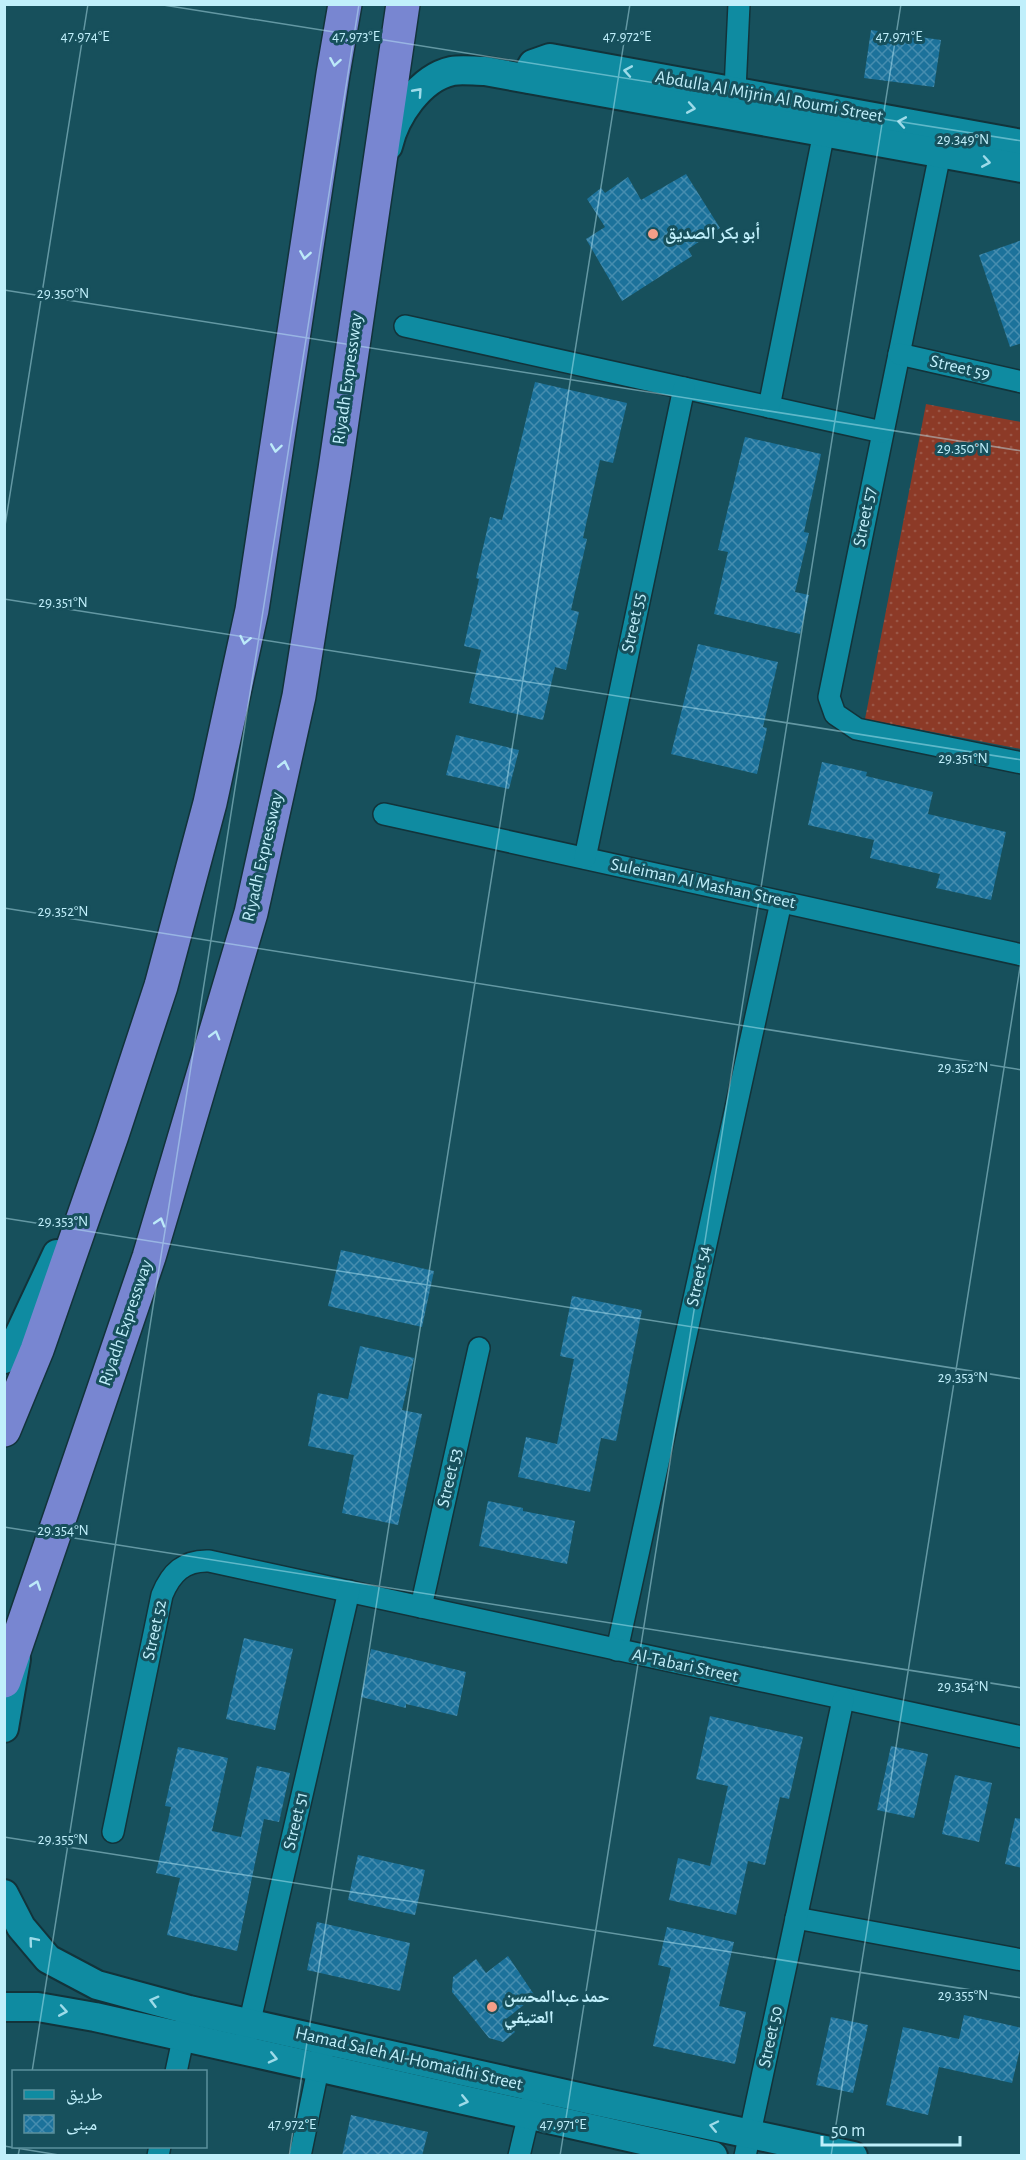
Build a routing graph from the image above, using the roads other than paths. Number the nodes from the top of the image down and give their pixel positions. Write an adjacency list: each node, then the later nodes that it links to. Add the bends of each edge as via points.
1 (345, 4): 22 (highway, one-way to 22, via 252,610 210,803 160,986)
2 (403, 4): 10 (highway, Riyadh Expressway)
3 (739, 4): 5 (street)
4 (530, 79): 5 (street, Abdulla Al Mijrin Al Roumi Street, one-way to 4, via 550,58 533,63); 6 (street, Abdulla Al Mijrin Al Roumi Street, one-way to 6); 10 (street, Abdulla Al Mijrin Al Roumi Street, one-way to 4, via 390,136 407,104 427,82 452,71 484,71)
5 (735, 90): 7 (street, Abdulla Al Mijrin Al Roumi Street, one-way to 5)
6 (824, 132): 7 (street, Abdulla Al Mijrin Al Roumi Street); 15 (street)
7 (942, 141): 8 (street, Abdulla Al Mijrin Al Roumi Street); 9 (street, Abdulla Al Mijrin Al Roumi Street, one-way to 9); 12 (street, Street 57)
8 (1022, 144)
9 (1022, 168)
10 (367, 245): 28 (highway, Riyadh Expressway, one-way to 10, via 149,1257 251,913 299,696)
11 (405, 326): 14 (street)
12 (899, 354): 13 (street, Street 59); 16 (street, Street 57)
13 (1022, 382)
14 (684, 388): 15 (street); 19 (street, Street 55)
15 (769, 407): 16 (street)
16 (882, 432): 17 (street, Street 57, via 829,697 831,705 835,714 857,729)
17 (1022, 763)
18 (384, 814): 19 (street, Suleiman Al Mashan Street)
19 (585, 858): 20 (street, Suleiman Al Mashan Street)
20 (782, 902): 21 (street, Suleiman Al Mashan Street); 29 (street, Street 54)
21 (1022, 955)
22 (112, 1135): 24 (street, via 19,1335); 25 (highway)
23 (479, 1348): 27 (street, Street 53)
24 (4, 1359)
25 (4, 1430)
26 (349, 1591): 27 (street, Al-Tabari Street); 34 (street, Street 52, via 209,1561 192,1562 178,1569 162,1595); 40 (street, Street 51)
27 (421, 1607): 29 (street, Al-Tabari Street)
28 (20, 1634): 30 (highway, Riyadh Expressway); 32 (street)
29 (616, 1650): 31 (street, Al-Tabari Street)
30 (4, 1681)
31 (843, 1700): 33 (street, Al-Tabari Street); 36 (street, Street 50)
32 (4, 1728)
33 (1022, 1737)
34 (113, 1832)
35 (4, 1894): 39 (street, Hamad Saleh Al-Homaidhi Street, one-way to 35, via 97,1986 48,1959 21,1927)
36 (796, 1918): 37 (street); 48 (street, Street 50)
37 (1022, 1960)
38 (4, 2007): 41 (street, Hamad Saleh Al-Homaidhi Street, one-way to 41, via 38,2007)
39 (189, 2010): 40 (street, Hamad Saleh Al-Homaidhi Street); 41 (street)
40 (249, 2023): 42 (street, Hamad Saleh Al-Homaidhi Street); 43 (street, Street 51)
41 (184, 2038): 43 (street, Hamad Saleh Al-Homaidhi Street); 45 (street)
42 (324, 2040): 44 (street); 46 (street, Hamad Saleh Al-Homaidhi Street)
43 (243, 2050): 44 (street, Hamad Saleh Al-Homaidhi Street, one-way to 44)
44 (318, 2068): 47 (street, Hamad Saleh Al-Homaidhi Street, one-way to 47); 49 (street)
45 (176, 2070)
46 (535, 2087): 47 (street); 48 (street, Hamad Saleh Al-Homaidhi Street, one-way to 46)
47 (528, 2116): 50 (street); 51 (street, Hamad Saleh Al-Homaidhi Street)
48 (747, 2144): 52 (street, Hamad Saleh Al-Homaidhi Street)
49 (300, 2156)
50 (519, 2156)
51 (713, 2156)
52 (853, 2156)

